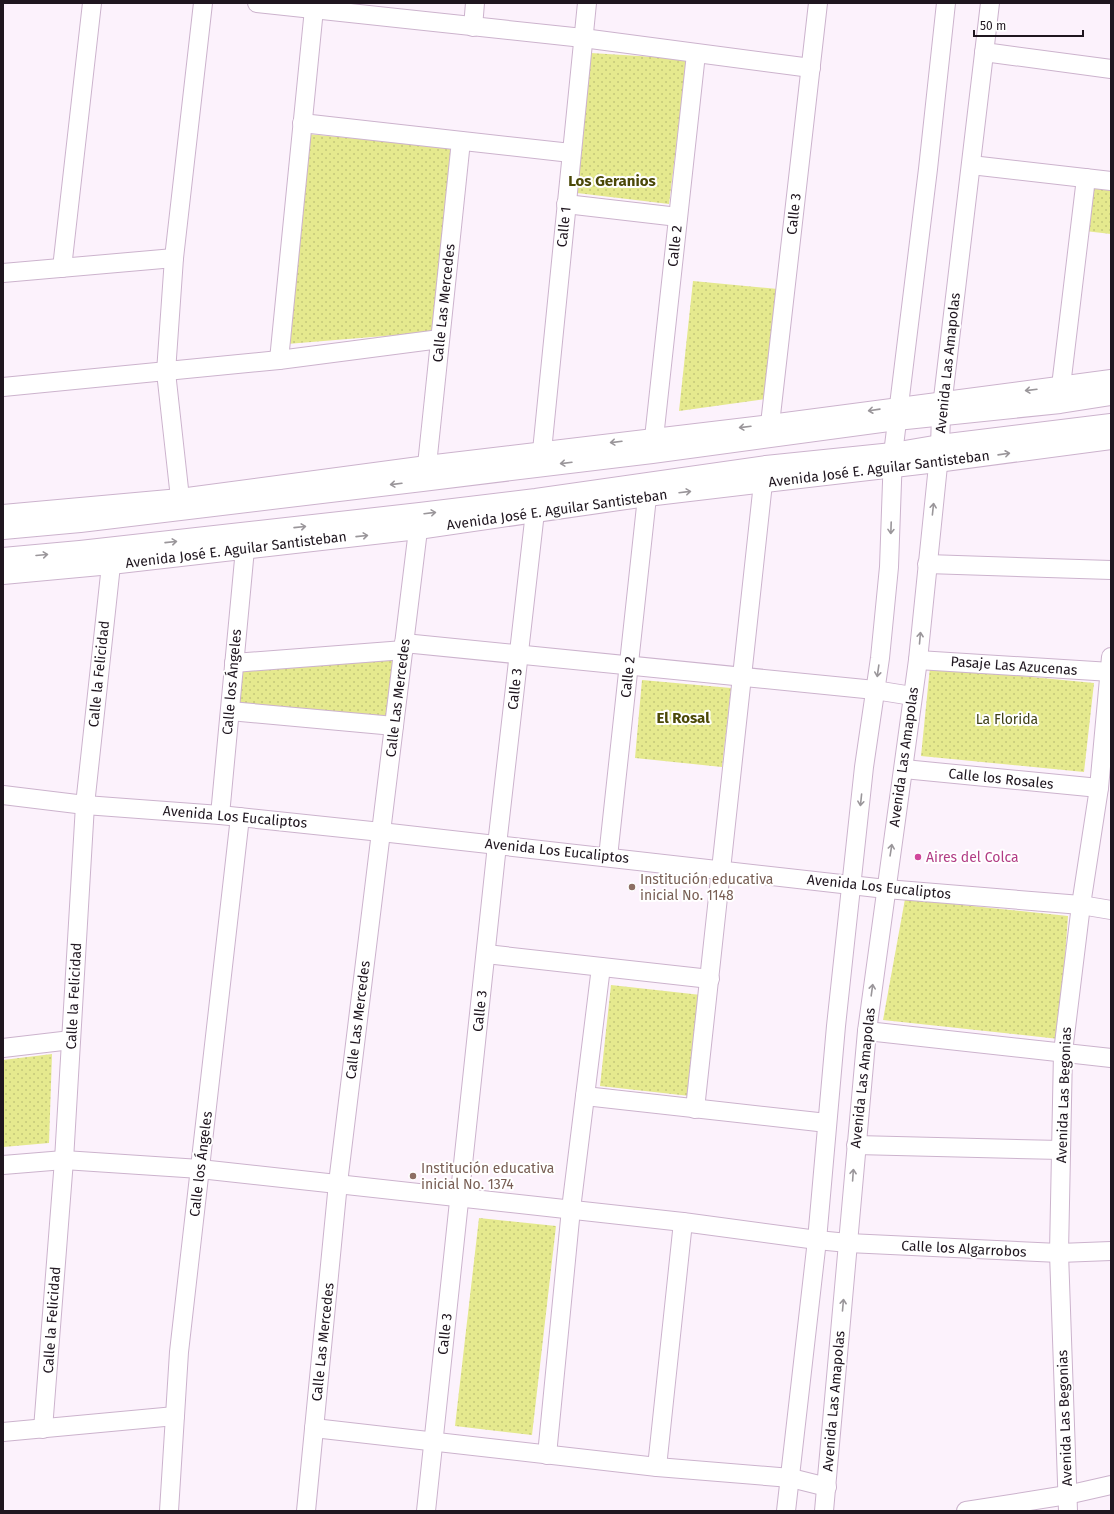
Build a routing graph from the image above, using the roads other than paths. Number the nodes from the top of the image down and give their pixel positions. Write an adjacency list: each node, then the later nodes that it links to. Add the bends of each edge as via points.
1 (92, 3): 25 (street)
2 (202, 3): 24 (street)
3 (257, 3): 9 (street)
4 (475, 3): 10 (street)
5 (587, 3): 11 (street, Calle 1)
6 (818, 3): 14 (street, Calle 3)
7 (946, 3): 35 (street)
8 (990, 3): 12 (street, Avenida Las Amapolas)
9 (314, 9): 10 (street); 16 (street)
10 (473, 27): 11 (street)
11 (583, 38): 13 (street); 18 (street, Calle 1)
12 (984, 52): 15 (street); 19 (street, Avenida Las Amapolas)
13 (696, 54): 14 (street); 23 (street, Calle 2)
14 (811, 68): 36 (street, Calle 3)
15 (1111, 69)
16 (302, 123): 17 (street); 28 (street)
17 (462, 141): 18 (street); 27 (street, Calle Las Mercedes)
18 (571, 153): 22 (street, Calle 1)
19 (971, 165): 20 (street); 34 (street, Avenida Las Amapolas)
20 (1086, 178): 21 (street); 31 (street)
21 (1111, 181)
22 (566, 204): 23 (street); 40 (street, Calle 1)
23 (678, 217): 38 (street, Calle 2)
24 (174, 258): 25 (street); 29 (street)
25 (62, 268): 26 (street)
26 (3, 273)
27 (440, 339): 28 (street); 43 (street, Calle Las Mercedes)
28 (279, 360): 29 (street)
29 (166, 372): 32 (street); 46 (street)
30 (1111, 379): 31 (street)
31 (1061, 386): 34 (street, one-way to 34)
32 (3, 387)
33 (1111, 394): 34 (main road)
34 (942, 408): 35 (main road); 41 (street, Avenida Las Amapolas)
35 (897, 413): 36 (street, one-way to 36); 42 (street); 49 (main road, one-way to 49, via 540,466)
36 (770, 424): 38 (street, one-way to 38)
37 (1111, 425): 41 (main road, Avenida José E. Aguilar Santisteban)
38 (654, 438): 40 (street, one-way to 40)
39 (1111, 440): 41 (street, Avenida José E. Aguilar Santisteban, one-way to 39)
40 (542, 451): 43 (street)
41 (939, 455): 42 (main road, Avenida José E. Aguilar Santisteban); 54 (street, Avenida Las Amapolas, one-way to 41)
42 (893, 461): 44 (street, Avenida José E. Aguilar Santisteban); 52 (main road, Avenida José E. Aguilar Santisteban, one-way to 42, via 80,552 428,513 758,468); 64 (street, one-way to 64, via 889,567)
43 (427, 465): 46 (street)
44 (763, 483): 45 (street, Avenida José E. Aguilar Santisteban, one-way to 44); 63 (street)
45 (648, 496): 47 (street, Avenida José E. Aguilar Santisteban); 61 (street, Calle 2)
46 (180, 498): 48 (street)
47 (535, 512): 50 (street, Avenida José E. Aguilar Santisteban); 58 (street, Calle 3)
48 (3, 514)
49 (3, 528)
50 (418, 530): 51 (street, Avenida José E. Aguilar Santisteban, one-way to 50); 57 (street, Calle Las Mercedes)
51 (245, 549): 53 (street, Avenida José E. Aguilar Santisteban); 60 (street, Calle los Ángeles)
52 (3, 558)
53 (111, 564): 56 (street, Avenida José E. Aguilar Santisteban); 71 (street, Calle la Felicidad)
54 (927, 564): 55 (street); 59 (street, Avenida Las Amapolas, one-way to 54)
55 (1111, 570)
56 (3, 575)
57 (404, 646): 58 (street); 60 (street); 67 (street, Calle Las Mercedes)
58 (519, 655): 61 (street); 75 (street, Calle 3)
59 (918, 660): 62 (street, Pasaje Las Azucenas); 65 (street, Avenida Las Amapolas)
60 (234, 662): 66 (street, Calle los Ángeles)
61 (629, 666): 63 (street); 76 (street, Calle 2)
62 (1111, 667): 69 (street, Avenida Las Begonias)
63 (743, 677): 64 (street); 77 (street)
64 (876, 690): 65 (street); 78 (street, one-way to 78, via 864,767)
65 (912, 696): 68 (street, Avenida Las Amapolas)
66 (230, 711): 67 (street); 72 (street, Calle los Ángeles)
67 (394, 726): 74 (street, Calle Las Mercedes)
68 (904, 769): 69 (street, Calle los Rosales); 79 (street, Avenida Las Amapolas, one-way to 68)
69 (1099, 788): 80 (street, Avenida Las Begonias)
70 (3, 795): 71 (street, Avenida Los Eucaliptos)
71 (86, 805): 72 (street, Avenida Los Eucaliptos); 86 (street, Calle la Felicidad)
72 (220, 815): 73 (street, Avenida Los Eucaliptos)
73 (240, 817): 74 (street, Avenida Los Eucaliptos); 97 (street, Calle los Ángeles)
74 (381, 832): 75 (street, Avenida Los Eucaliptos); 98 (street, Calle Las Mercedes)
75 (497, 844): 76 (street, Avenida Los Eucaliptos); 82 (street, Calle 3)
76 (608, 856): 77 (street, Avenida Los Eucaliptos)
77 (722, 869): 78 (street, Avenida Los Eucaliptos); 84 (street)
78 (852, 885): 79 (street, Avenida Los Eucaliptos); 92 (street)
79 (886, 889): 80 (street, Avenida Los Eucaliptos); 85 (street, Avenida Las Amapolas, one-way to 79)
80 (1080, 905): 81 (street, Avenida Los Eucaliptos); 88 (street, Avenida Las Begonias)
81 (1111, 910)
82 (486, 954): 83 (street); 99 (street, Calle 3)
83 (601, 967): 84 (street); 90 (street)
84 (710, 979): 91 (street)
85 (866, 1031): 88 (street); 93 (street, Avenida Las Amapolas)
86 (71, 1040): 87 (street); 95 (street, Calle la Felicidad)
87 (3, 1048)
88 (1063, 1052): 89 (street); 94 (street, Avenida Las Begonias)
89 (1111, 1058)
90 (585, 1096): 91 (street); 100 (street)
91 (695, 1109): 92 (street)
92 (827, 1123): 102 (street)
93 (856, 1145): 94 (street); 103 (street, Avenida Las Amapolas, one-way to 93)
94 (1061, 1150): 105 (street, Avenida Las Begonias)
95 (64, 1160): 96 (street, Calle los Algarrobos); 97 (street, Calle los Algarrobos); 108 (street, Calle la Felicidad)
96 (3, 1165)
97 (200, 1169): 98 (street, Calle los Algarrobos); 106 (street, Calle los Ángeles, via 179,1352)
98 (338, 1183): 99 (street, Calle los Algarrobos); 107 (street, Calle Las Mercedes)
99 (460, 1197): 100 (street, Calle los Algarrobos); 110 (street, Calle 3)
100 (571, 1210): 101 (street, Calle los Algarrobos); 111 (street)
101 (683, 1222): 102 (street, Calle los Algarrobos); 112 (street)
102 (817, 1240): 103 (street, Calle los Algarrobos); 113 (street)
103 (848, 1243): 105 (street, Calle los Algarrobos); 115 (street, Avenida Las Amapolas, one-way to 103)
104 (1111, 1251): 105 (street, Calle los Algarrobos)
105 (1059, 1253): 116 (street, Avenida Las Begonias)
106 (175, 1416): 108 (street); 117 (street, Calle los Ángeles)
107 (314, 1428): 110 (street); 118 (street, Calle Las Mercedes)
108 (43, 1429): 109 (street)
109 (3, 1432)
110 (434, 1442): 111 (street); 119 (street, Calle 3)
111 (547, 1455): 112 (street)
112 (657, 1468): 113 (street)
113 (790, 1478): 115 (street); 120 (street)
114 (1111, 1485): 116 (street)
115 (827, 1487): 121 (street, Avenida Las Amapolas)
116 (1068, 1503): 122 (street)
117 (169, 1511)
118 (306, 1511)
119 (426, 1511)
120 (786, 1511)
121 (824, 1511)
122 (966, 1511)

